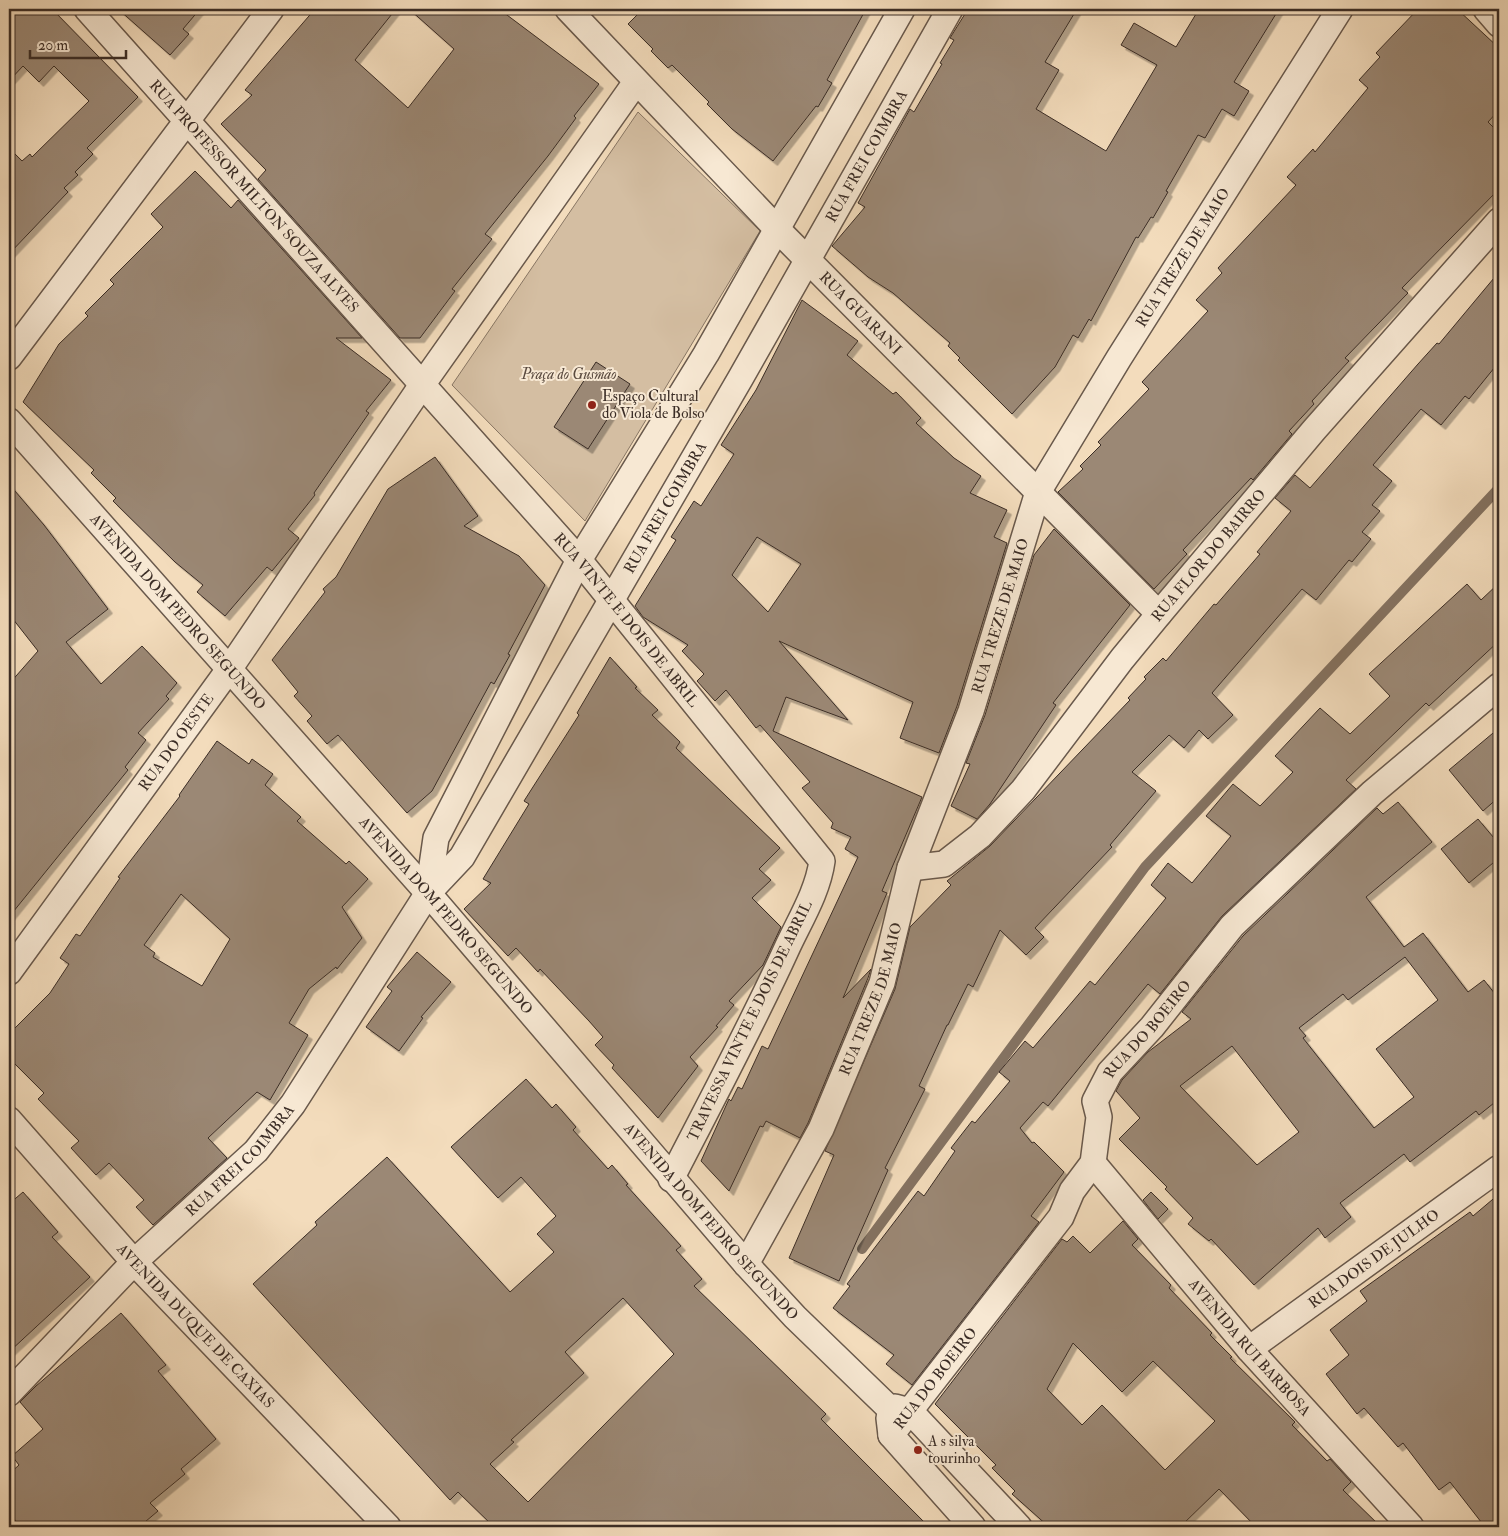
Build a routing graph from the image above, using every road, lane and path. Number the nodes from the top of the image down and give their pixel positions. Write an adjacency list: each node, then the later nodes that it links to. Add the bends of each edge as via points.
1 (87, 9): 10 (street, RUA PROFESSOR MILTON SOUZA ALVES)
2 (271, 9): 10 (street)
3 (568, 9): 9 (street, RUA GUARANI)
4 (902, 9): 12 (street, RUA FREI COIMBRA)
5 (950, 9): 13 (street, RUA FREI COIMBRA)
6 (1340, 9): 17 (street, RUA TREZE DE MAIO)
7 (1486, 9): 8 (street)
8 (1499, 24)
9 (636, 82): 12 (street, RUA GUARANI); 15 (street)
10 (186, 121): 14 (street); 15 (street, RUA PROFESSOR MILTON SOUZA ALVES)
11 (1499, 221): 20 (street, RUA FLOR DO BAIRRO, via 1314,430)
12 (778, 230): 13 (street, RUA GUARANI); 18 (street, RUA FREI COIMBRA)
13 (809, 259): 17 (street, RUA GUARANI); 19 (street, RUA FREI COIMBRA)
14 (9, 358)
15 (422, 385): 18 (street, RUA VINTE E DOIS DE ABRIL); 21 (street, RUA DO OESTE)
16 (9, 421): 21 (street, AVENIDA DOM PEDRO SEGUNDO)
17 (1038, 492): 20 (street, RUA GUARANI); 24 (street, RUA TREZE DE MAIO, via 971,710)
18 (580, 560): 19 (street, RUA VINTE E DOIS DE ABRIL); 25 (street, RUA FREI COIMBRA, via 436,838)
19 (612, 598): 23 (street, RUA VINTE E DOIS DE ABRIL); 25 (street, RUA FREI COIMBRA, via 462,857)
20 (1159, 614): 24 (street, RUA FLOR DO BAIRRO, via 1023,790 980,836 944,864)
21 (230, 668): 25 (street, AVENIDA DOM PEDRO SEGUNDO); 26 (street, RUA DO OESTE)
22 (1499, 686): 28 (street, RUA DO BOEIRO, via 1372,793 1232,926 1152,1027 1110,1072 1095,1101 1098,1117)
23 (822, 860): 30 (street, TRAVESSA VINTE E DOIS DE ABRIL, via 821,872 775,974)
24 (910, 868): 32 (street, RUA TREZE DE MAIO, via 878,992 821,1129)
25 (428, 893): 30 (street, AVENIDA DOM PEDRO SEGUNDO); 31 (street, RUA FREI COIMBRA, via 293,1104 256,1151)
26 (9, 972)
27 (9, 1120): 31 (street, AVENIDA DUQUE DE CAXIAS)
28 (1093, 1163): 33 (street, AVENIDA RUI BARBOSA); 35 (street, RUA DO BOEIRO, via 1072,1191 1061,1217)
29 (1499, 1168): 33 (street, RUA DOIS DE JULHO)
30 (671, 1180): 32 (street, AVENIDA DOM PEDRO SEGUNDO)
31 (134, 1262): 34 (street, RUA FREI COIMBRA); 36 (street, AVENIDA DUQUE DE CAXIAS)
32 (746, 1264): 35 (street, AVENIDA DOM PEDRO SEGUNDO, via 795,1317)
33 (1249, 1349): 39 (street, AVENIDA RUI BARBOSA)
34 (9, 1393)
35 (899, 1408): 37 (street, RUA DO BOEIRO, via 890,1435); 38 (street, AVENIDA DOM PEDRO SEGUNDO)
36 (388, 1527)
37 (973, 1527)
38 (1019, 1527)
39 (1411, 1527)

